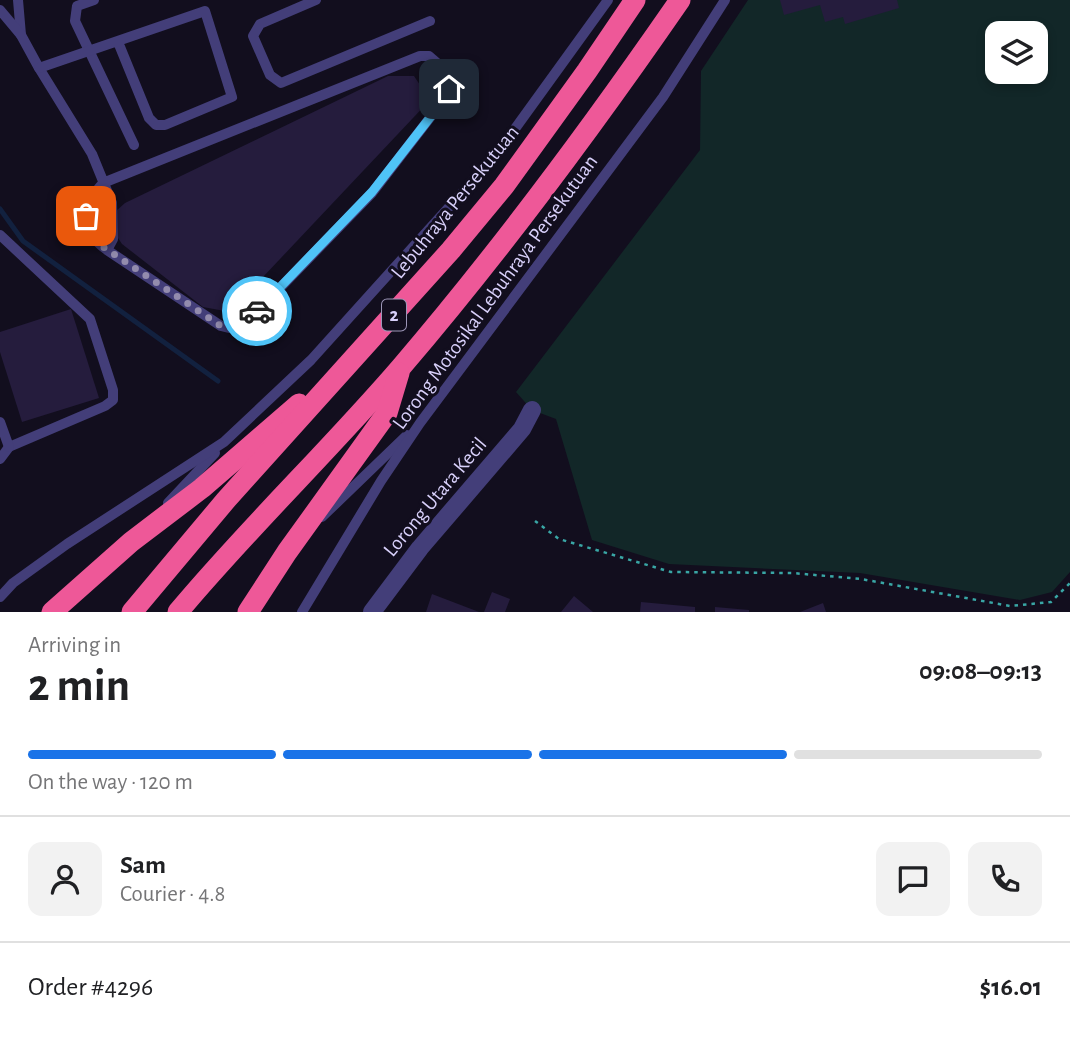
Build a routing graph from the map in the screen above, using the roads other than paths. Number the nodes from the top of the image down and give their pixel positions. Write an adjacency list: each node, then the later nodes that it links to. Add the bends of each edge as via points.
1 (18, 0): 10 (lane)
2 (94, 0): 12 (lane, via 77,6 75,21)
3 (316, 0): 9 (lane, via 260,24 253,36 270,75 281,83)
4 (608, 0): 23 (lane, via 496,155 311,360)
5 (635, 0): 18 (highway, Lebuhraya Persekutuan / 2, via 504,186)
6 (680, 0): 19 (highway, 2, via 546,188)
7 (725, 0): 22 (lane, Lorong Motosikal Lebuhraya Persekutuan, via 663,97)
8 (0, 10): 10 (lane)
9 (430, 21)
10 (21, 35): 13 (lane)
11 (118, 42): 11 (lane, via 205,11 232,97 156,125); 12 (lane)
12 (91, 51): 13 (lane); 14 (lane)
13 (39, 68): 15 (lane, via 93,154)
14 (134, 145)
15 (103, 183): 17 (lane, via 113,219 113,239); 17 (lane, via 90,197 86,216 91,234); 17 (lane, via 420,56 436,62 449,89 372,192 248,321 221,326)
16 (0, 235): 24 (lane, via 90,319 113,390 113,400 105,406)
17 (107, 250)
18 (366, 346): 26 (highway, via 202,488); 30 (highway, Lebuhraya Persekutuan / 2)
19 (400, 368): 27 (highway, via 387,413); 31 (highway, 2)
20 (532, 410): 34 (street, Lorong Utara Kecil, via 522,429)
21 (0, 422): 24 (lane)
22 (420, 423): 27 (lane); 33 (lane, Lorong Motosikal Lebuhraya Persekutuan)
23 (225, 442): 26 (lane); 28 (lane, via 66,544)
24 (9, 447): 25 (lane)
25 (0, 459)
26 (131, 542): 29 (highway)
27 (287, 552): 32 (highway)
28 (0, 597)
29 (52, 612)
30 (132, 612)
31 (178, 612)
32 (248, 612)
33 (302, 612)
34 (372, 612)

